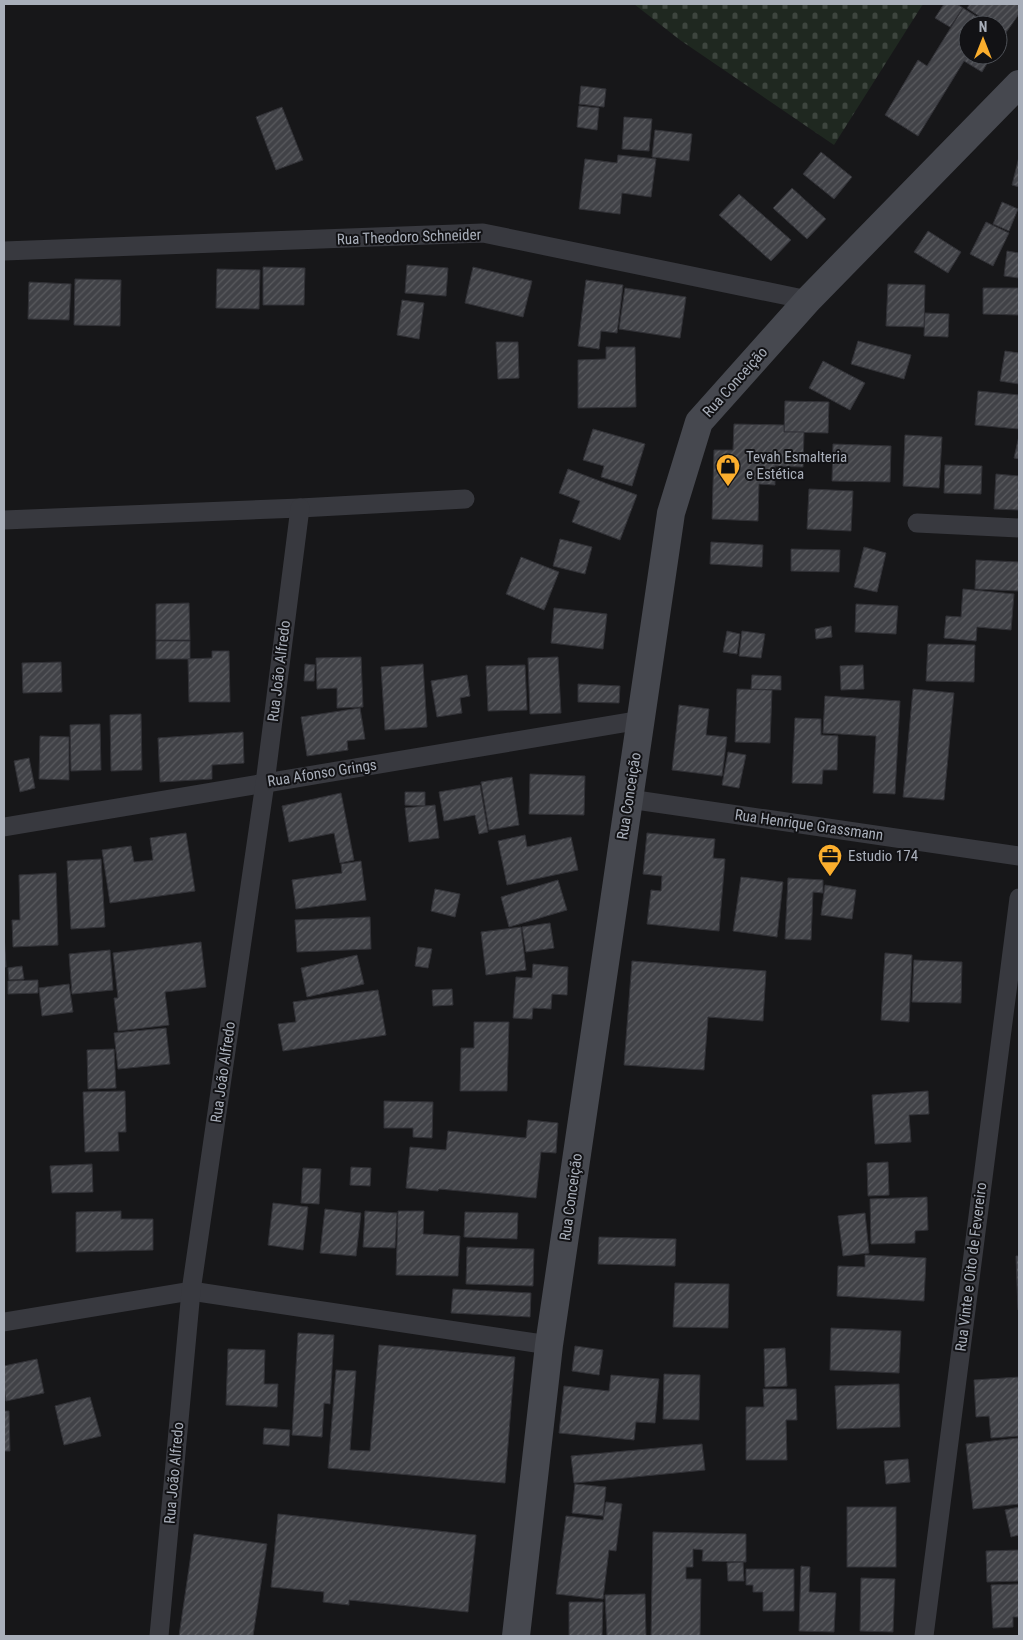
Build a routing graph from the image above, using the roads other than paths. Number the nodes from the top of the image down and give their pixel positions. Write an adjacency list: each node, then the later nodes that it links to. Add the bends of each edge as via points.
1 (1019, 84): 3 (main road, Rua Conceição)
2 (4, 252): 3 (street, Rua Theodoro Schneider, via 483,233)
3 (808, 300): 9 (main road, Rua Conceição, via 699,422 671,513)
4 (465, 499): 5 (street)
5 (300, 508): 6 (street); 10 (street, Rua João Alfredo)
6 (4, 520)
7 (917, 523): 8 (street)
8 (1019, 528)
9 (641, 720): 10 (street, Rua Afonso Grings); 11 (main road, Rua Conceição)
10 (265, 782): 12 (street, Rua Afonso Grings); 15 (street, Rua João Alfredo)
11 (629, 799): 13 (street, Rua Henrique Grassmann); 17 (main road, Rua Conceição)
12 (4, 827)
13 (1019, 856)
14 (1019, 898): 20 (street, Rua Vinte e Oito de Fevereiro)
15 (191, 1291): 16 (street); 17 (street); 18 (street, Rua João Alfredo)
16 (4, 1322)
17 (549, 1345): 19 (main road, Rua Conceição)
18 (159, 1636)
19 (516, 1636)
20 (924, 1636)

